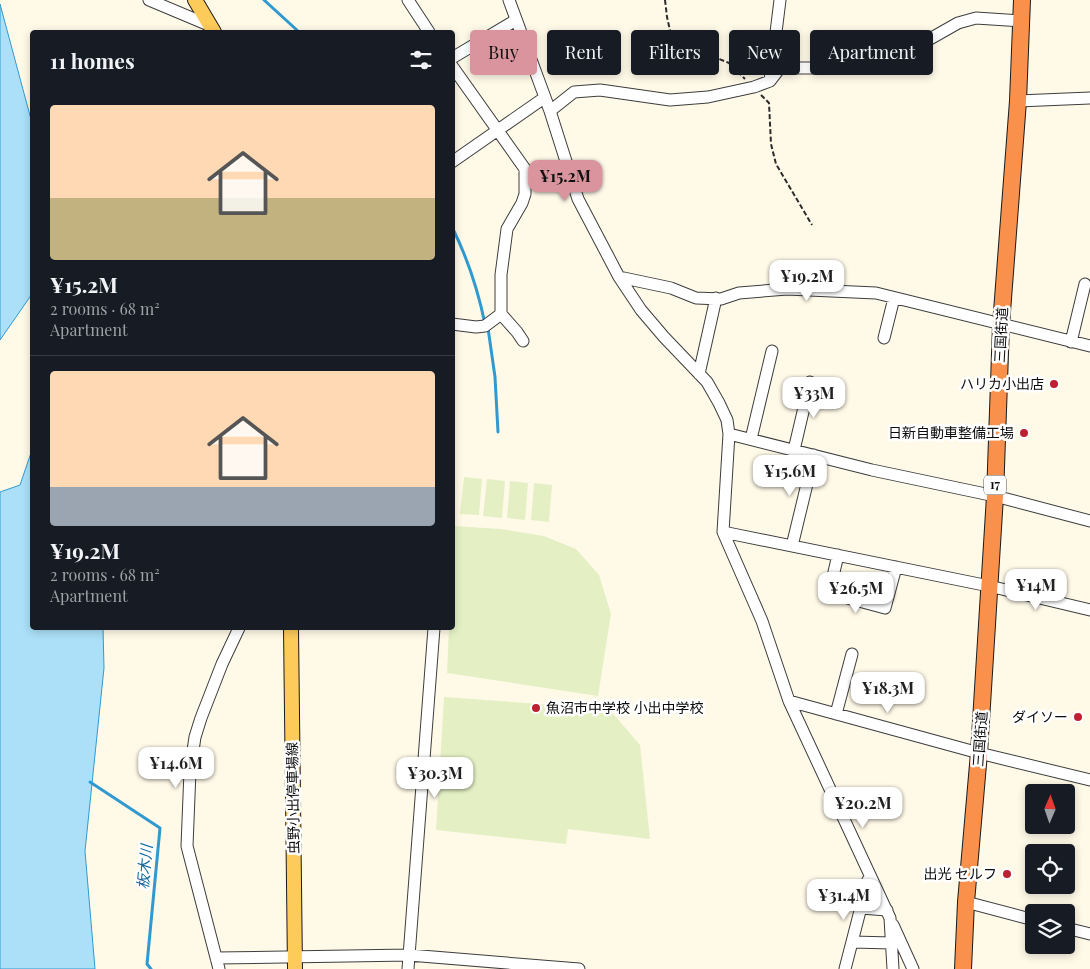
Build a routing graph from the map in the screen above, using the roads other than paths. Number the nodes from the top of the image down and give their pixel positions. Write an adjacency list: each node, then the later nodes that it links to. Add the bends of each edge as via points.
1 (149, 0): 9 (street)
2 (195, 0): 9 (main road)
3 (408, 0): 10 (street)
4 (509, 0): 7 (street)
5 (780, 0): 13 (street)
6 (1022, 0): 8 (highway, 三国街道 / 17)
7 (516, 20): 11 (street); 14 (street)
8 (1022, 21): 13 (street, via 976,18 958,23 878,65 780,68); 16 (highway, 三国街道 / 17)
9 (212, 30)
10 (428, 30)
11 (455, 56)
12 (455, 70): 18 (street)
13 (770, 81): 17 (street, via 708,97 670,100 600,90 574,92)
14 (544, 98): 17 (street); 18 (street)
15 (1090, 98): 16 (street)
16 (1018, 101): 26 (highway, 三国街道 / 17)
17 (550, 111): 20 (street, via 578,199)
18 (497, 130): 19 (street); 24 (street, via 525,169 525,194 507,229 501,275)
19 (455, 160)
20 (619, 277): 22 (street, via 670,288 696,298); 32 (street, via 641,310)
21 (1085, 284): 29 (street)
22 (716, 298): 23 (street, via 787,288 876,293); 32 (street)
23 (894, 298): 26 (street); 27 (street)
24 (501, 314): 25 (street, via 488,324 476,327); 28 (street)
25 (455, 324)
26 (1001, 325): 29 (street); 38 (highway, 三国街道 / 17)
27 (884, 338)
28 (523, 341)
29 (1071, 342): 30 (street)
30 (1090, 346)
31 (772, 351): 35 (street)
32 (699, 374): 34 (street, via 720,403)
33 (810, 382): 36 (street)
34 (729, 434): 35 (street); 40 (street)
35 (751, 439): 36 (street)
36 (794, 450): 37 (street)
37 (814, 455): 38 (street); 41 (street)
38 (995, 496): 39 (street); 44 (highway, 三国街道 / 17)
39 (1090, 521)
40 (723, 532): 41 (street); 50 (street, via 762,620)
41 (792, 546): 42 (street)
42 (838, 555): 43 (street); 43 (street, via 829,593 885,608)
43 (896, 567): 44 (street)
44 (989, 586): 45 (street); 52 (highway, 三国街道 / 17)
45 (1090, 610)
46 (238, 630): 65 (street, via 201,718 190,771 187,846)
47 (291, 630): 64 (main road, 虫野小出停車場線)
48 (434, 630): 63 (street)
49 (852, 654): 51 (street)
50 (789, 701): 51 (street); 57 (street)
51 (836, 714): 52 (street)
52 (979, 753): 53 (street); 55 (highway, 三国街道 / 17)
53 (1090, 780)
54 (868, 880): 56 (street)
55 (966, 902): 58 (street); 72 (highway, 三国街道 / 17)
56 (861, 908): 57 (street); 61 (street)
57 (888, 914): 62 (street); 71 (street)
58 (1025, 918)
59 (1075, 930): 60 (street)
60 (1090, 934)
61 (852, 942): 62 (street); 69 (street)
62 (892, 943): 70 (street)
63 (409, 956): 64 (street); 66 (street); 67 (street)
64 (295, 962): 65 (street)
65 (218, 964)
66 (500, 966): 68 (street)
67 (408, 969)
68 (579, 969)
69 (845, 969)
70 (893, 969)
71 (913, 969)
72 (963, 969)

